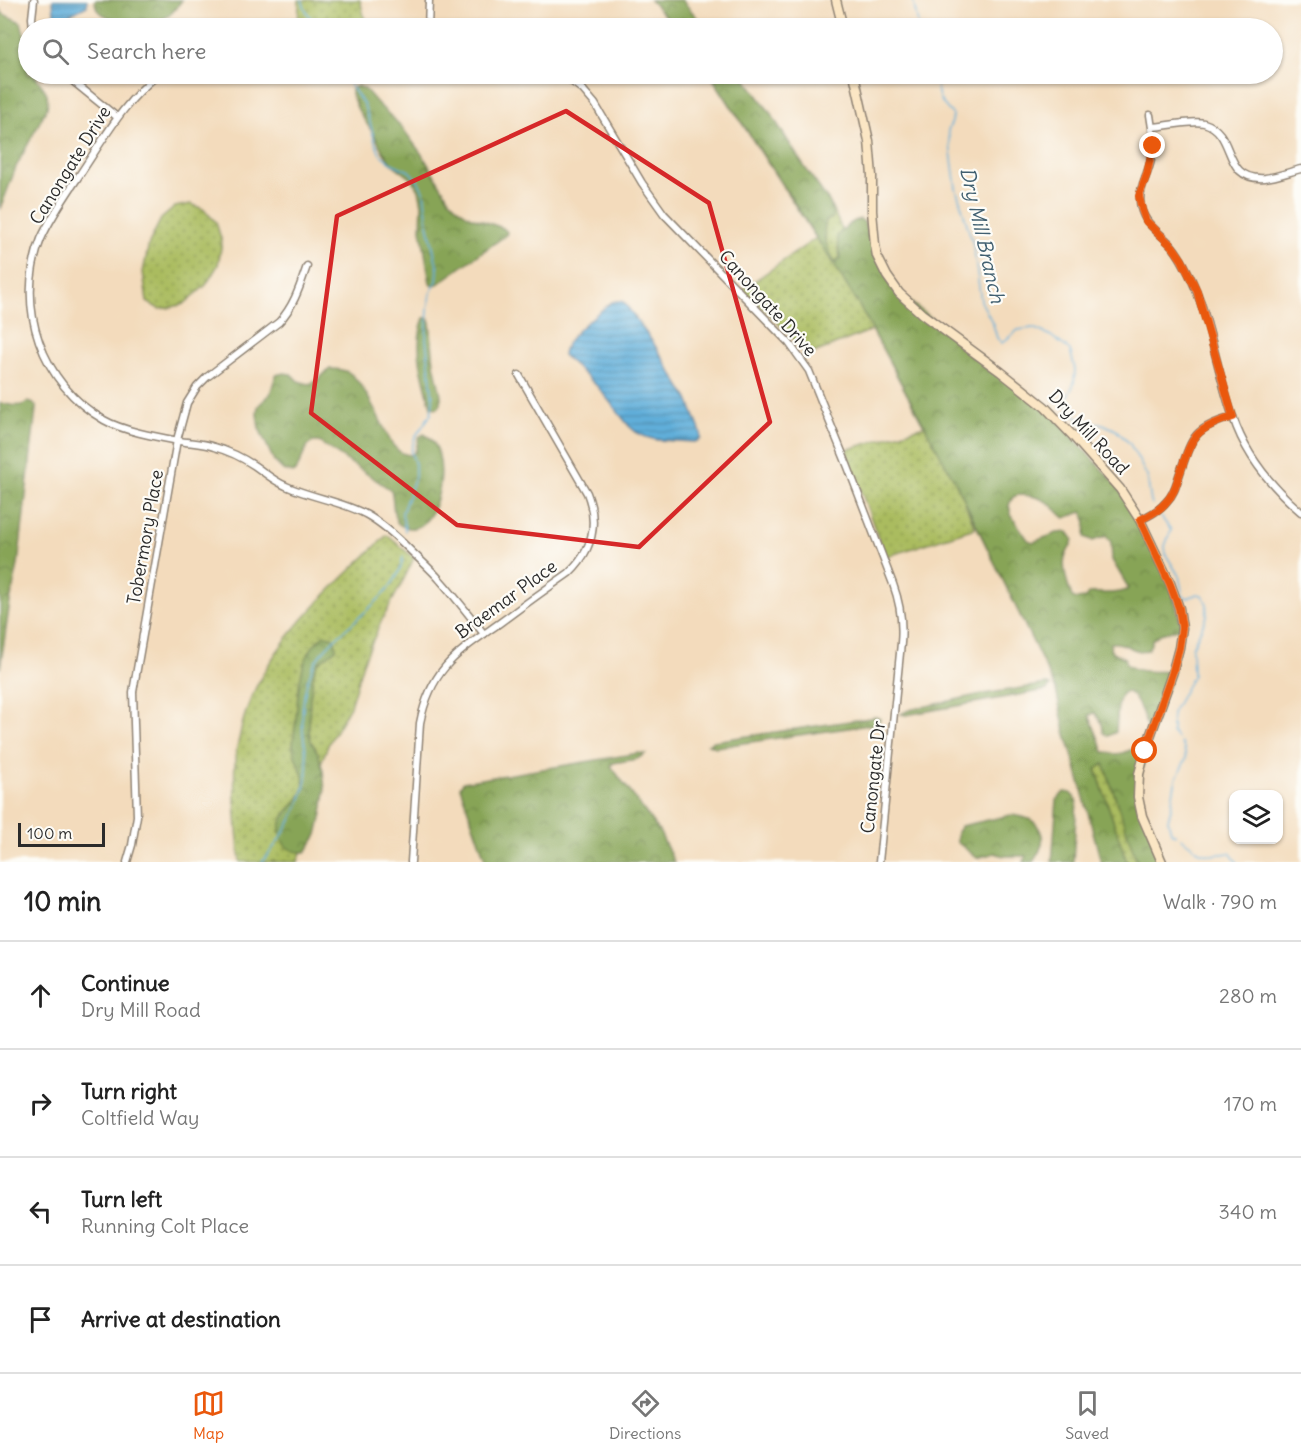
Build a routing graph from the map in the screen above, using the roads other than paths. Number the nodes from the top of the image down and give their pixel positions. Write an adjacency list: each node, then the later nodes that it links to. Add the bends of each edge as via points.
1 (34, 0): 4 (street)
2 (429, 0): 5 (street)
3 (836, 0): 6 (street)
4 (32, 18)
5 (428, 18)
6 (840, 18)
7 (76, 84): 12 (street)
8 (147, 84): 12 (street, Canongate Drive)
9 (575, 84): 22 (street, Canongate Drive, via 595,104 664,214 789,343 809,370 898,599 902,634)
10 (856, 84): 20 (street, Dry Mill Road, via 869,141 875,245 887,276 899,294 922,314 1045,407 1120,489)
11 (1150, 115): 13 (street)
12 (117, 117): 18 (street, Canongate Drive, via 54,214 41,241 31,285 33,316 49,364 90,411 114,425)
13 (1153, 127): 14 (street, via 1200,122 1211,125 1224,139 1235,167 1253,178); 17 (street, via 1151,160 1139,196 1142,210 1146,221 1182,260 1197,291)
14 (1301, 169)
15 (307, 266): 18 (street, Tobermory Place, via 295,298 279,322 197,387 187,403)
16 (519, 375): 21 (street, Braemar Place, via 587,493 592,532 581,560 569,573)
17 (1233, 417): 19 (street, via 1247,450); 20 (street, via 1213,422 1200,432 1190,445 1171,496 1161,508)
18 (177, 440): 21 (street, Canongate Drive, via 225,450 284,486 352,508 378,522 435,573); 23 (street, Tobermory Place, via 133,692 137,816)
19 (1301, 512)
20 (1140, 520): 26 (street, Dry Mill Road, via 1173,592 1182,628 1172,674 1139,774 1142,816)
21 (484, 634): 24 (street, Braemar Place, via 445,667 424,707)
22 (896, 695): 25 (street, Canongate Dr)
23 (127, 862)
24 (411, 862)
25 (879, 862)
26 (1162, 862)

